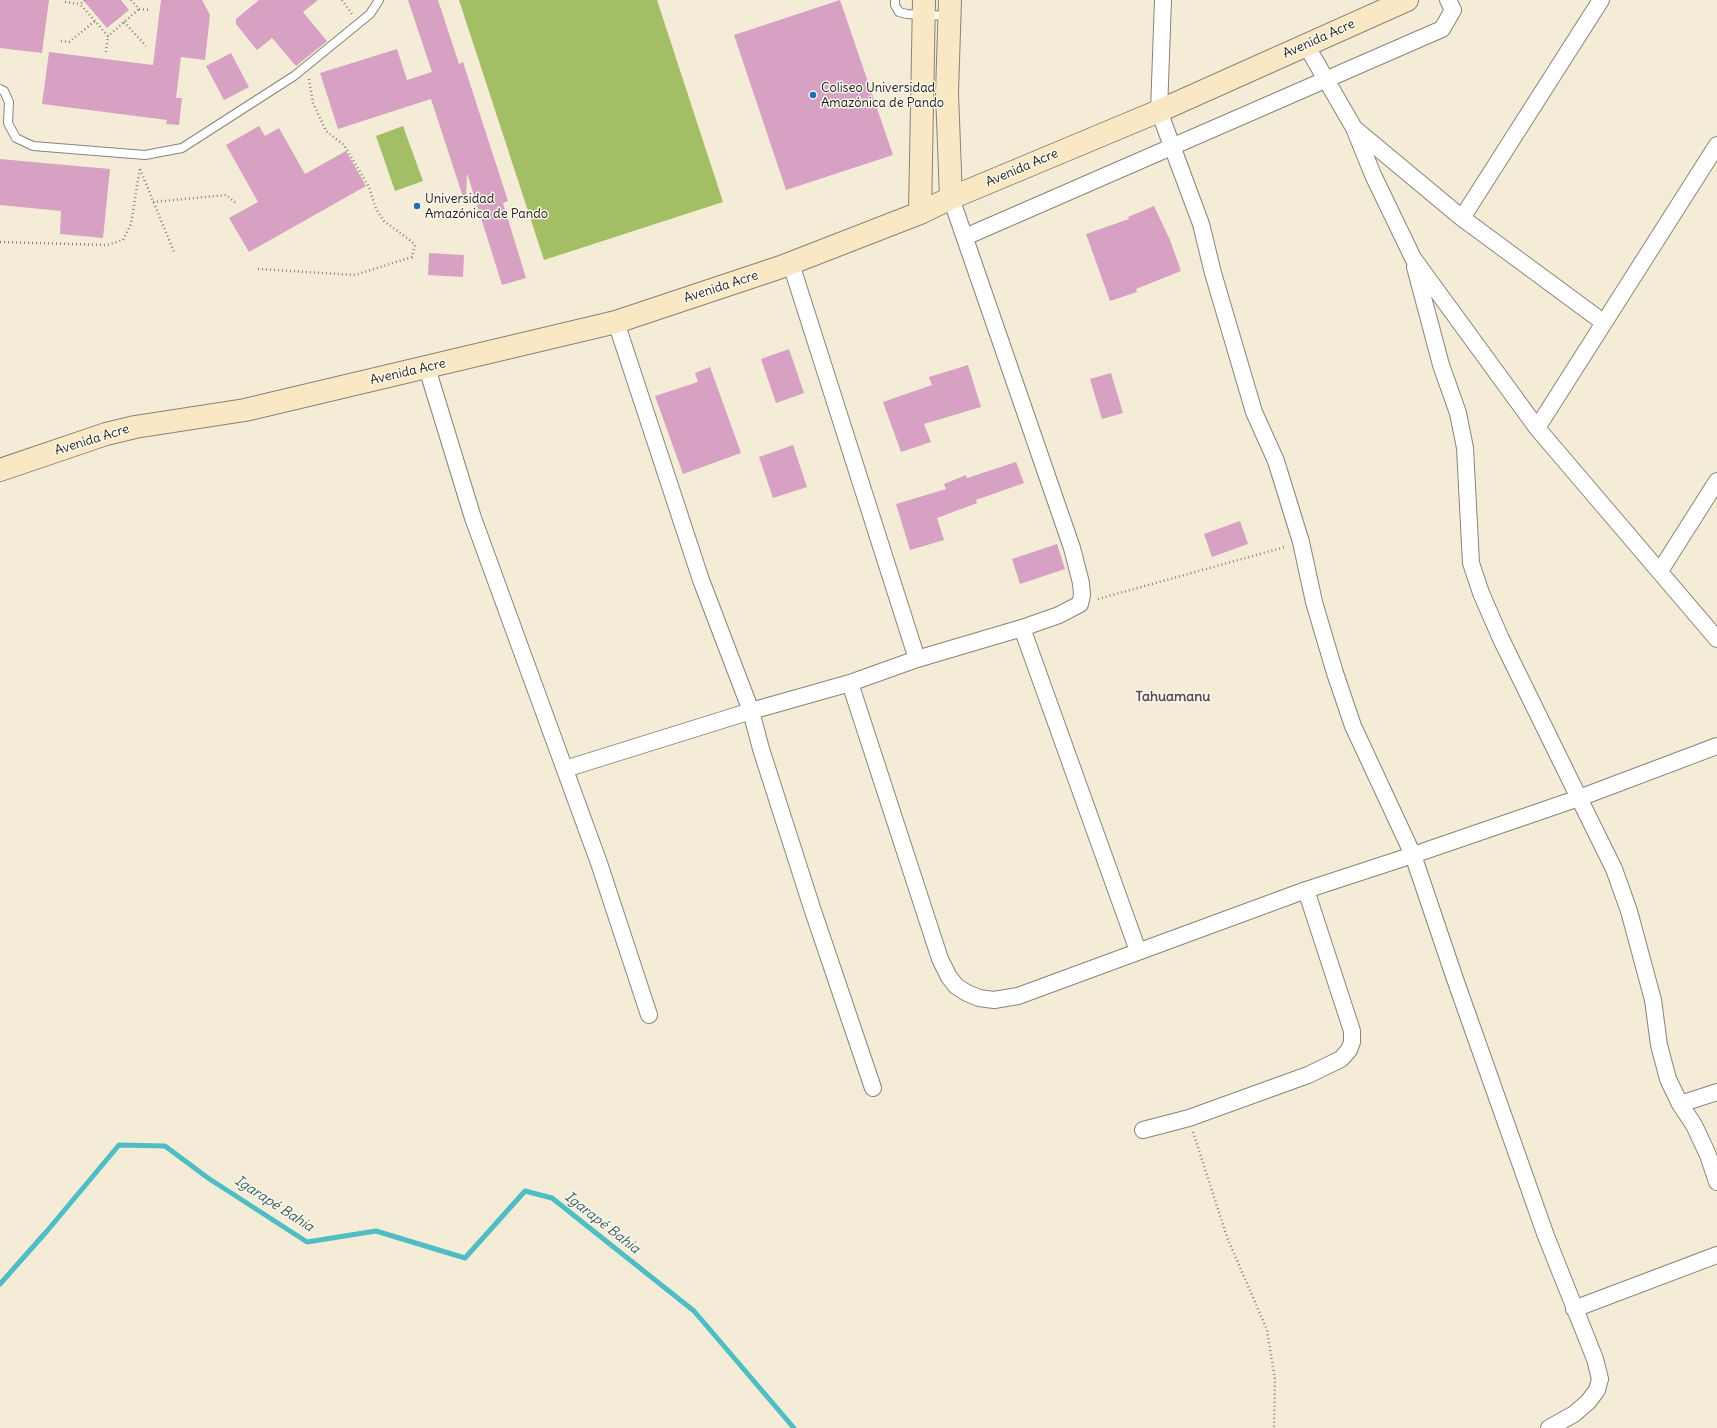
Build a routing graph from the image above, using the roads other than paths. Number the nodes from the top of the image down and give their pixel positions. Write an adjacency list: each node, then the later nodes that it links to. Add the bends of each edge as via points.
1 (379, 0): 11 (lane, via 370,14 294,76 182,148 145,155 33,146 16,138 8,123 9,102)
2 (895, 0): 7 (lane, via 899,12 907,14)
3 (1163, 0): 12 (street)
4 (1408, 0): 9 (main road, Avenida Acre)
5 (1448, 0): 10 (street, via 1453,10 1442,30)
6 (1601, 0): 18 (street)
7 (924, 7): 8 (lane); 17 (main road)
8 (950, 8): 16 (main road, via 947,93)
9 (1306, 45): 10 (street); 12 (main road, Avenida Acre)
10 (1326, 80): 13 (street); 15 (street)
11 (0, 89)
12 (1159, 111): 15 (street); 16 (main road, Avenida Acre)
13 (1354, 128): 18 (street); 20 (street, via 1373,175)
14 (1717, 145): 23 (street)
15 (1173, 147): 19 (street); 37 (street, via 1201,224 1254,412 1276,461 1301,542 1314,602 1353,726)
16 (951, 198): 17 (main road, Avenida Acre); 19 (street)
17 (920, 213): 21 (main road, Avenida Acre)
18 (1462, 218): 23 (street)
19 (965, 237): 29 (street, via 1072,548 1081,583 1080,604 1059,615)
20 (1413, 258): 25 (street); 36 (street, via 1458,413 1465,448 1471,563 1501,639)
21 (791, 264): 22 (main road, Avenida Acre); 31 (street)
22 (616, 322): 24 (main road, Avenida Acre); 33 (street, via 701,580)
23 (1603, 322): 25 (street)
24 (427, 368): 26 (main road, Avenida Acre, via 245,410 135,427 106,434); 35 (street, via 473,518)
25 (1537, 428): 28 (street)
26 (0, 470)
27 (1717, 480): 28 (street)
28 (1660, 571): 30 (street)
29 (1022, 628): 31 (street); 39 (street)
30 (1717, 639)
31 (917, 659): 32 (street)
32 (850, 683): 33 (street); 39 (street, via 940,959 948,977 956,986 979,998 994,1000 1018,996)
33 (751, 711): 35 (street); 41 (street, via 812,908)
34 (1717, 746): 36 (street)
35 (565, 769): 40 (street)
36 (1579, 798): 37 (street); 43 (street, via 1614,869 1629,911 1652,1000 1659,1045 1668,1079)
37 (1413, 856): 38 (street); 47 (street)
38 (1306, 890): 39 (street); 44 (street, via 1352,1031 1349,1050 1342,1059 1308,1075 1189,1118)
39 (1138, 951)
40 (649, 1015)
41 (873, 1088)
42 (1717, 1092): 43 (street)
43 (1680, 1104): 45 (street, via 1694,1125)
44 (1144, 1130)
45 (1717, 1182)
46 (1717, 1255): 47 (street)
47 (1574, 1309): 48 (street, via 1587,1338 1600,1379 1597,1390 1588,1402)
48 (1550, 1428)

